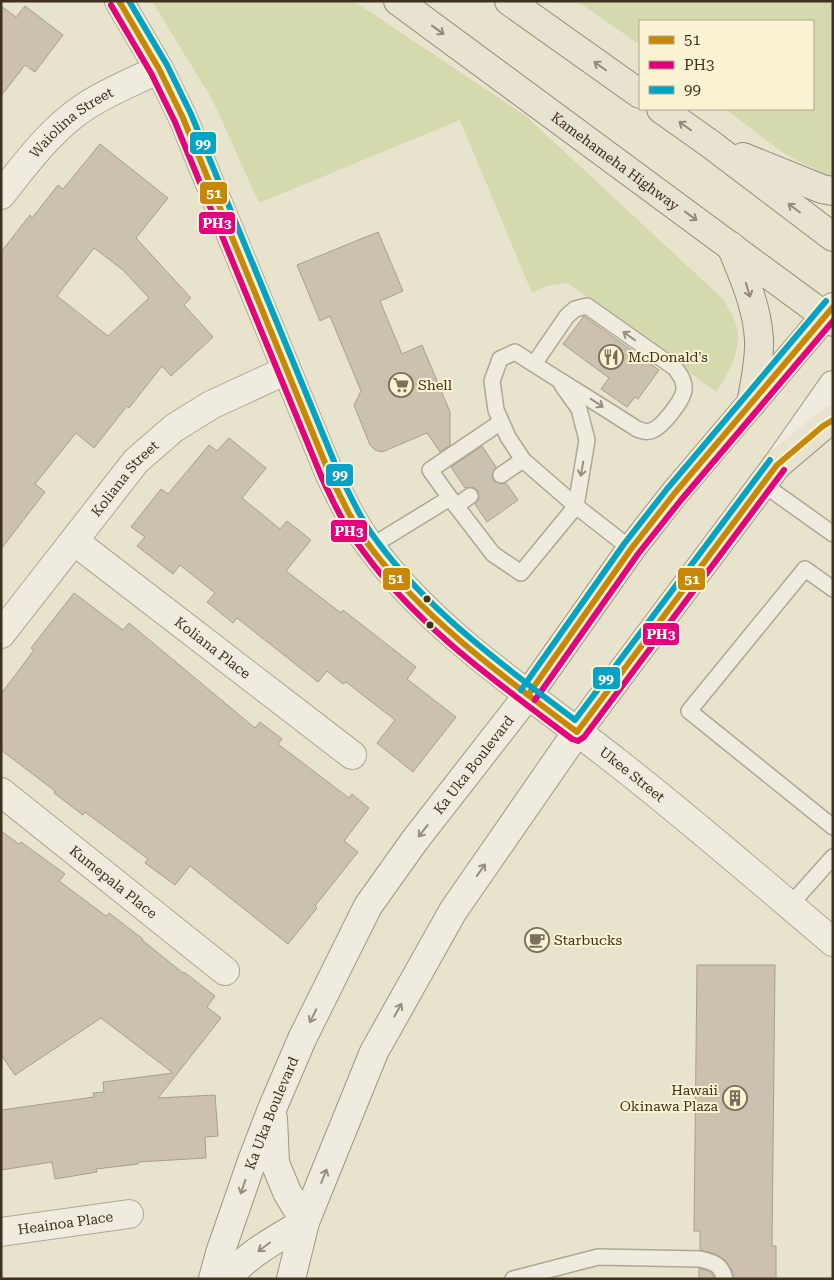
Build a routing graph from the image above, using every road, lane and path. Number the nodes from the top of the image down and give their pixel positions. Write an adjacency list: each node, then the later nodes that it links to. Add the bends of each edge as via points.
1 (118, 1): 4 (street, Ukee Street)
2 (398, 1): 11 (main road, Kamehameha Highway, one-way to 11)
3 (509, 1): 5 (main road, one-way to 3)
4 (159, 70): 9 (street, Waiolina Street, via 86,106 55,131); 14 (street, Ukee Street, via 183,118)
5 (639, 93)
6 (662, 110): 7 (main road, one-way to 6)
7 (709, 143): 8 (main road); 10 (main road, one-way to 7)
8 (833, 190)
9 (1, 195)
10 (833, 237)
11 (730, 245): 12 (main road, Kamehameha Highway); 17 (main road, one-way to 17, via 750,294 759,338)
12 (830, 316): 17 (street, Ka Uka Boulevard)
13 (534, 364): 15 (lane); 15 (lane, one-way to 13, via 637,429 647,432 662,424 682,397 684,388 683,380 674,368 587,306 566,316); 19 (lane, via 515,352 500,359 492,381)
14 (287, 370): 27 (street, Koliana Street, via 218,402 174,428 136,461); 28 (street, Ukee Street, via 330,475)
15 (556, 377): 25 (lane, one-way to 25, via 579,409 587,440)
16 (833, 385): 21 (street)
17 (751, 404): 29 (street, Ka Uka Boulevard)
18 (833, 420): 21 (main road)
19 (501, 422): 20 (lane); 24 (lane, via 430,470)
20 (523, 460): 22 (lane); 25 (lane)
21 (770, 474): 26 (lane); 33 (street)
22 (501, 475)
23 (470, 496): 24 (lane)
24 (453, 502): 25 (lane, via 493,554 521,573); 28 (lane)
25 (576, 506): 29 (lane)
26 (833, 534)
27 (74, 542): 31 (street, Koliana Street); 34 (street, Koliana Place)
28 (370, 547): 32 (street, Ukee Street, via 430,614)
29 (631, 549): 32 (street, Ka Uka Boulevard)
30 (833, 589): 36 (lane, via 805,569 689,711)
31 (1, 634)
32 (528, 696): 33 (street, Ukee Street); 41 (street, Ka Uka Boulevard, one-way to 41, via 415,840 368,906)
33 (578, 732): 38 (street, Ukee Street); 43 (street, one-way to 33, via 374,1052 453,911)
34 (352, 755)
35 (1, 792): 40 (street, Kumepala Place)
36 (833, 827)
37 (833, 857): 38 (lane)
38 (790, 905): 39 (street, Ukee Street)
39 (833, 942)
40 (225, 971)
41 (272, 1109): 43 (street, via 274,1162); 45 (street, Ka Uka Boulevard, one-way to 45)
42 (129, 1214): 44 (street, Heainoa Place)
43 (305, 1222): 46 (street, one-way to 46, via 269,1243); 47 (street)
44 (1, 1232)
45 (213, 1279)
46 (227, 1279)
47 (291, 1279)
48 (513, 1279): 49 (lane, via 598,1257 700,1259 715,1262)
49 (725, 1279)

